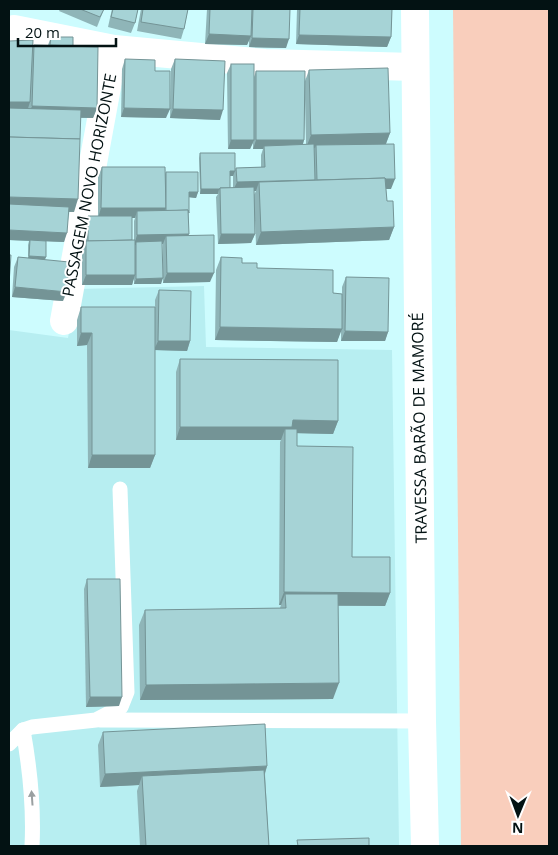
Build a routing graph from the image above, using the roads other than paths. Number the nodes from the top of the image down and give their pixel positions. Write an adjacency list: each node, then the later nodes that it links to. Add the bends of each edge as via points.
1 (415, 9): 4 (street, TRAVESSA BARÃO DE MAMORÉ)
2 (11, 24): 3 (street)
3 (114, 49): 4 (street, via 265,63); 5 (street, PASSAGEM NOVO HORIZONTE)
4 (415, 67): 8 (street, TRAVESSA BARÃO DE MAMORÉ)
5 (64, 321)
6 (120, 489): 7 (lane, via 127,692 121,707)
7 (96, 720): 8 (lane); 9 (lane)
8 (422, 721): 12 (street, TRAVESSA BARÃO DE MAMORÉ)
9 (23, 730): 10 (lane); 11 (lane, one-way to 9, via 32,796)
10 (9, 744)
11 (32, 846)
12 (425, 846)

